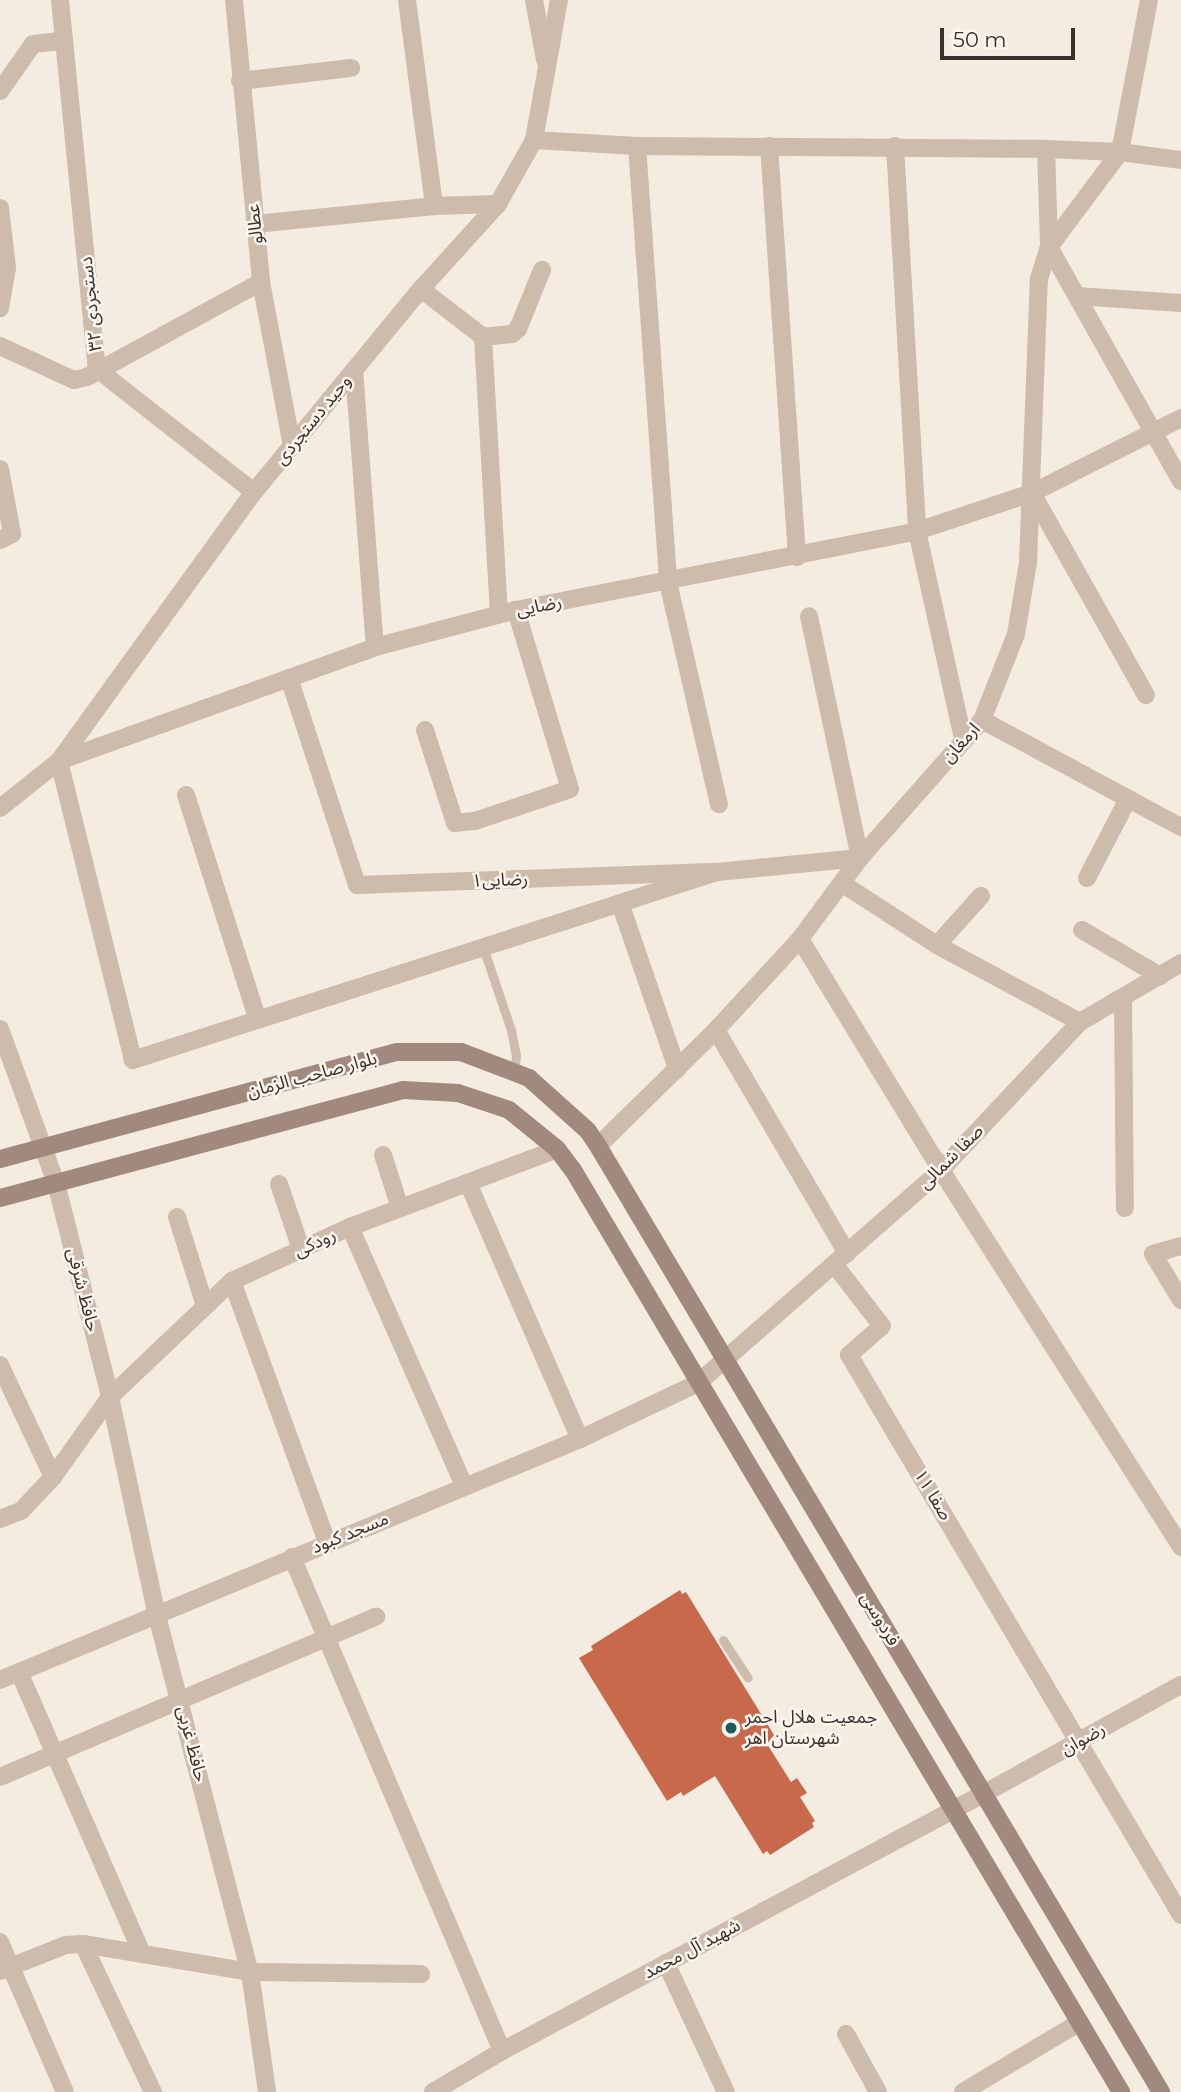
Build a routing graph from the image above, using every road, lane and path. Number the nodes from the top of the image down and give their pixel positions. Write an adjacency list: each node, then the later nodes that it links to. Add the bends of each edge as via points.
1 (60, 0): 7 (street, دستجردی ۳۲)
2 (234, 0): 10 (street, عطالو)
3 (407, 0): 20 (street)
4 (534, 0): 9 (street)
5 (559, 0): 9 (street, وحید دستجردی)
6 (1149, 0): 17 (street)
7 (64, 41): 11 (street, via 33,44); 32 (street, دستجردی ۳۲)
8 (351, 68): 10 (street)
9 (548, 77): 12 (street, وحید دستجردی)
10 (240, 81): 22 (street, عطالو)
11 (0, 91)
12 (534, 140): 13 (street); 19 (street, وحید دستجردی)
13 (637, 146): 14 (street); 44 (street)
14 (769, 146): 15 (street); 43 (street)
15 (895, 146): 16 (street); 41 (street)
16 (1046, 149): 17 (street); 23 (street)
17 (1120, 152): 18 (street); 23 (street)
18 (1181, 160)
19 (498, 204): 20 (street); 26 (street, وحید دستجردی)
20 (434, 206): 22 (street)
21 (0, 208): 29 (street, via 7,268)
22 (255, 224): 25 (street, عطالو)
23 (1049, 247): 27 (street); 40 (street, ارمغان, via 1039,279)
24 (542, 271): 30 (street, via 518,329 512,334)
25 (261, 282): 32 (street); 36 (street, عطالو)
26 (421, 289): 30 (street); 33 (street, وحید دستجردی)
27 (1077, 296): 28 (street); 35 (street)
28 (1181, 303)
29 (0, 308)
30 (483, 337): 45 (street)
31 (0, 346): 32 (street, via 74,380)
32 (97, 369): 39 (street, دستجردی ۳۲)
33 (354, 370): 36 (street, وحید دستجردی); 47 (street)
34 (1181, 418): 35 (street)
35 (1154, 433): 38 (street); 40 (street)
36 (292, 446): 39 (street, وحید دستجردی)
37 (0, 469): 42 (street)
38 (1181, 481)
39 (254, 492): 53 (street, وحید دستجردی)
40 (1031, 493): 41 (street, رضایی); 49 (street); 50 (street, ارمغان, via 1028,562 1016,634)
41 (917, 531): 43 (street, رضایی); 52 (street)
42 (6, 537)
43 (797, 557): 44 (street, رضایی)
44 (668, 582): 45 (street, رضایی); 56 (street)
45 (508, 612): 47 (street, رضایی); 51 (street, via 570,789 475,821 455,823)
46 (809, 616): 59 (street)
47 (375, 647): 48 (street, رضایی)
48 (289, 677): 53 (street, رضایی); 60 (street, رضایی۱, via 357,885)
49 (1146, 695)
50 (982, 720): 52 (street, ارمغان); 55 (street)
51 (425, 730)
52 (963, 739): 59 (street, ارمغان)
53 (59, 761): 57 (street, وحید دستجردی); 72 (street, via 133,1060)
54 (186, 795): 72 (street)
55 (1128, 799): 58 (street); 61 (street)
56 (719, 804)
57 (0, 808)
58 (1181, 827)
59 (860, 858): 60 (street, رضایی۱); 62 (street, ارمغان)
60 (717, 872): 64 (street)
61 (1087, 878)
62 (843, 884): 66 (street, ارمغان); 67 (street)
63 (981, 896): 67 (street)
64 (620, 904): 68 (street); 76 (street)
65 (1082, 930): 70 (street)
66 (800, 939): 75 (street, ارمغان); 83 (street)
67 (937, 945): 73 (street)
68 (483, 947): 72 (street); 77 (lane, via 511,1030)
69 (1181, 963): 70 (street, صفا شمالی)
70 (1160, 976): 71 (street, صفا شمالی)
71 (1122, 997): 73 (street, صفا شمالی); 89 (street)
72 (258, 1020)
73 (1080, 1022): 83 (street, صفا شمالی)
74 (0, 1029): 78 (street)
75 (716, 1030): 76 (street, ارمغان); 94 (street)
76 (677, 1069): 79 (street, ارمغان)
77 (514, 1072): 78 (main road, بلوار صاحب الزمان, via 461,1052 397,1052); 79 (main road, بلوار صاحب الزمان, via 529,1078)
78 (45, 1146): 82 (main road, بلوار صاحب الزمان); 84 (street, حافظ شرقی)
79 (598, 1146): 98 (main road, فردوسی)
80 (557, 1149): 84 (main road, via 509,1110 458,1093 403,1090); 85 (street, رودکی); 100 (main road, فردوسی)
81 (383, 1155): 88 (street)
82 (0, 1159)
83 (941, 1170): 94 (street, صفا شمالی); 107 (street)
84 (56, 1183): 87 (main road); 101 (street, حافظ شرقی)
85 (468, 1183): 88 (street, رودکی); 102 (street)
86 (279, 1184): 93 (street)
87 (0, 1198)
88 (400, 1208): 91 (street, رودکی)
89 (1125, 1208)
90 (177, 1217): 97 (street)
91 (350, 1227): 93 (street, رودکی); 104 (street)
92 (1181, 1246): 96 (street, via 1153,1254)
93 (301, 1250): 95 (street, رودکی)
94 (841, 1258): 98 (street, صفا شمالی); 118 (street, صفا ۱۱, via 882,1326 849,1355)
95 (232, 1281): 97 (street, رودکی); 106 (street)
96 (1181, 1300)
97 (205, 1307): 101 (street, رودکی)
98 (724, 1360): 100 (street, صفا شمالی); 121 (main road, فردوسی)
99 (0, 1365): 103 (street)
100 (698, 1383): 102 (street, مسجد کبود); 122 (main road, فردوسی)
101 (110, 1397): 103 (street, رودکی); 109 (street, حافظ غربی)
102 (580, 1439): 104 (street, مسجد کبود)
103 (53, 1477): 105 (street, رودکی, via 21,1511)
104 (464, 1486): 106 (street, مسجد کبود)
105 (0, 1519)
106 (327, 1542): 108 (street, مسجد کبود)
107 (1181, 1547)
108 (292, 1557): 109 (street, مسجد کبود); 111 (street)
109 (157, 1616): 113 (street, مسجد کبود); 117 (street, حافظ غربی)
110 (376, 1617): 111 (street)
111 (327, 1638): 117 (street); 133 (street)
112 (723, 1640): 114 (lane)
113 (19, 1672): 115 (street, مسجد کبود); 119 (street)
114 (748, 1678)
115 (0, 1680)
116 (1181, 1685): 118 (street, رضوان)
117 (180, 1698): 119 (street); 129 (street, حافظ غربی)
118 (1079, 1741): 121 (street, رضوان); 123 (street)
119 (57, 1753): 120 (street); 126 (street)
120 (0, 1777)
121 (985, 1793): 122 (street, رضوان); 142 (main road, فردوسی)
122 (953, 1810): 127 (street, شهید آل محمد); 131 (main road, فردوسی)
123 (1181, 1915)
124 (0, 1942): 128 (street)
125 (83, 1944): 126 (street); 128 (street, via 66,1945); 135 (street)
126 (142, 1954): 129 (street)
127 (666, 1963): 133 (street, شهید آل محمد); 138 (street)
128 (5, 1970): 134 (street)
129 (250, 1972): 130 (street); 136 (street, حافظ غربی)
130 (421, 1974)
131 (1080, 2022): 140 (street); 141 (main road, فردوسی)
132 (846, 2034): 139 (street)
133 (502, 2051): 137 (street, شهید آل محمد)
134 (65, 2092)
135 (153, 2092)
136 (267, 2092)
137 (433, 2092)
138 (726, 2092)
139 (878, 2092)
140 (963, 2092)
141 (1121, 2092)
142 (1161, 2092)

